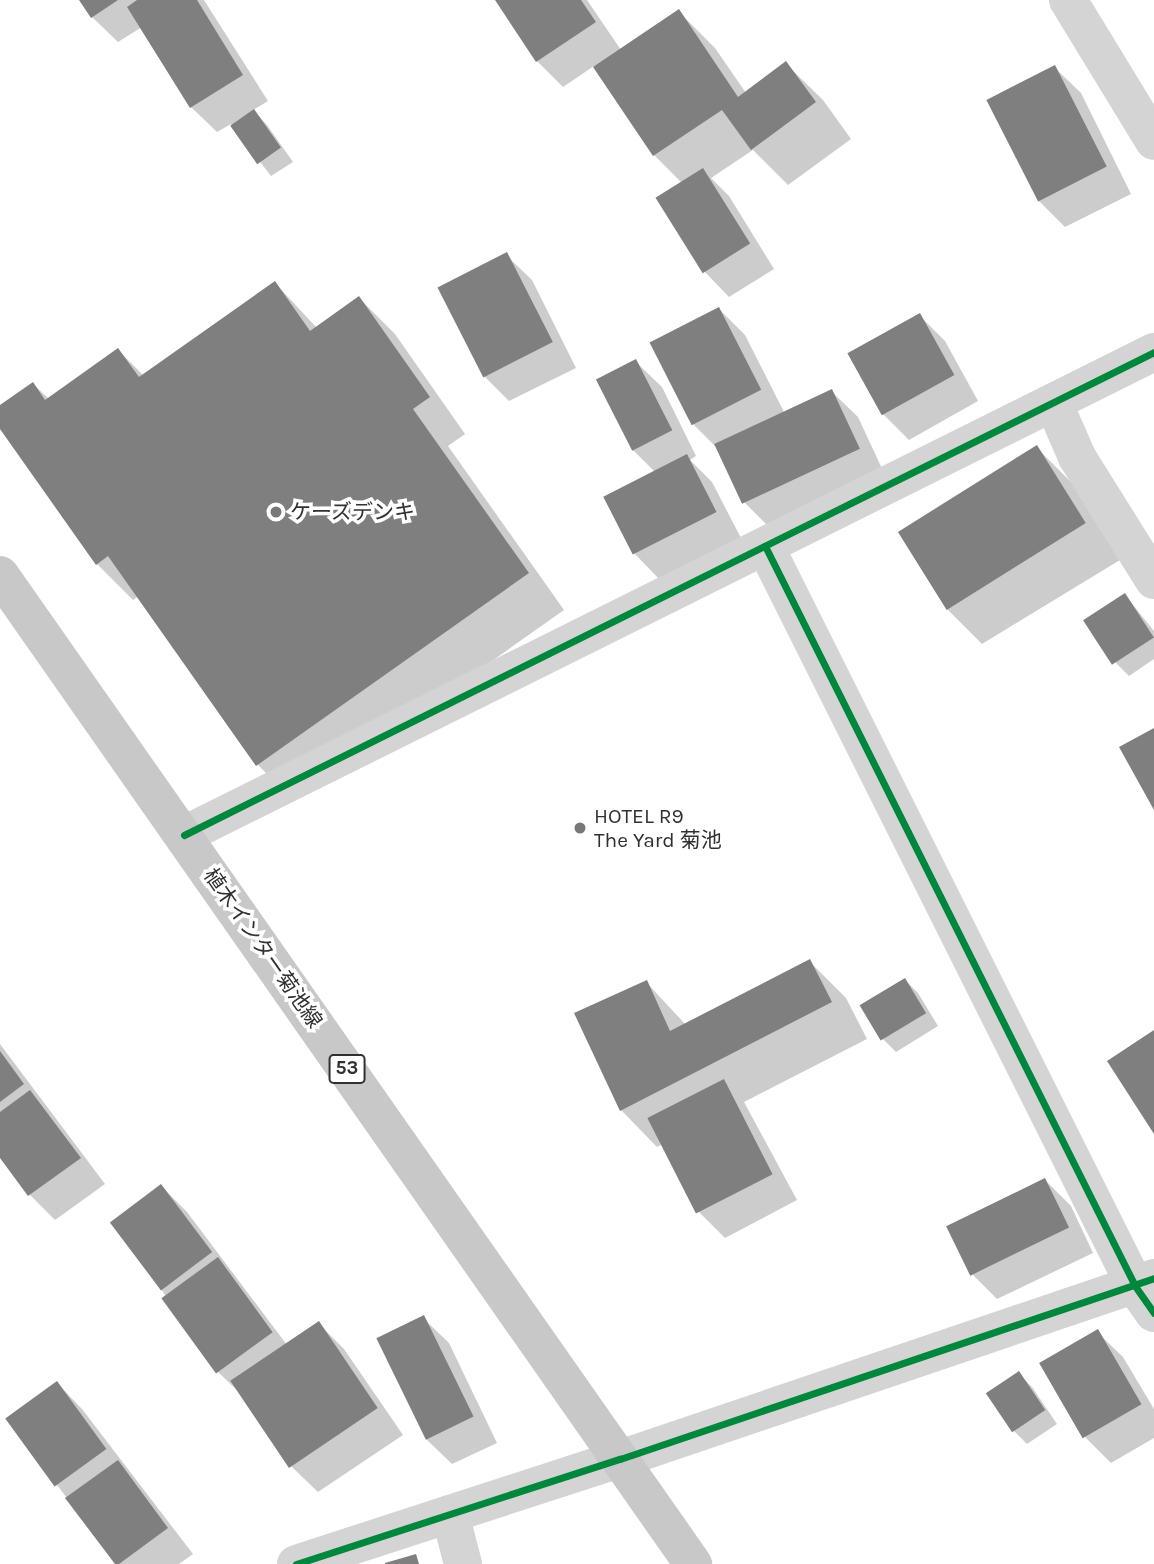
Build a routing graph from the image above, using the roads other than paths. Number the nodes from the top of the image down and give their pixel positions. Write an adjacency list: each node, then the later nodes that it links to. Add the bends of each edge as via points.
1 (1068, 0): 2 (street)
2 (1154, 141)
3 (1154, 352): 4 (street)
4 (1054, 404): 5 (street); 7 (street, via 1077,457)
5 (765, 546): 8 (street); 9 (street)
6 (0, 575): 8 (main road, 植木インター菊池線 / 53)
7 (1154, 580)
8 (184, 835): 10 (main road, 植木インター菊池線 / 53)
9 (1147, 1292): 10 (street)
10 (620, 1459): 11 (street); 14 (main road, 植木インター菊池線 / 53)
11 (450, 1514): 12 (street); 13 (street)
12 (296, 1564)
13 (463, 1564)
14 (692, 1564)

